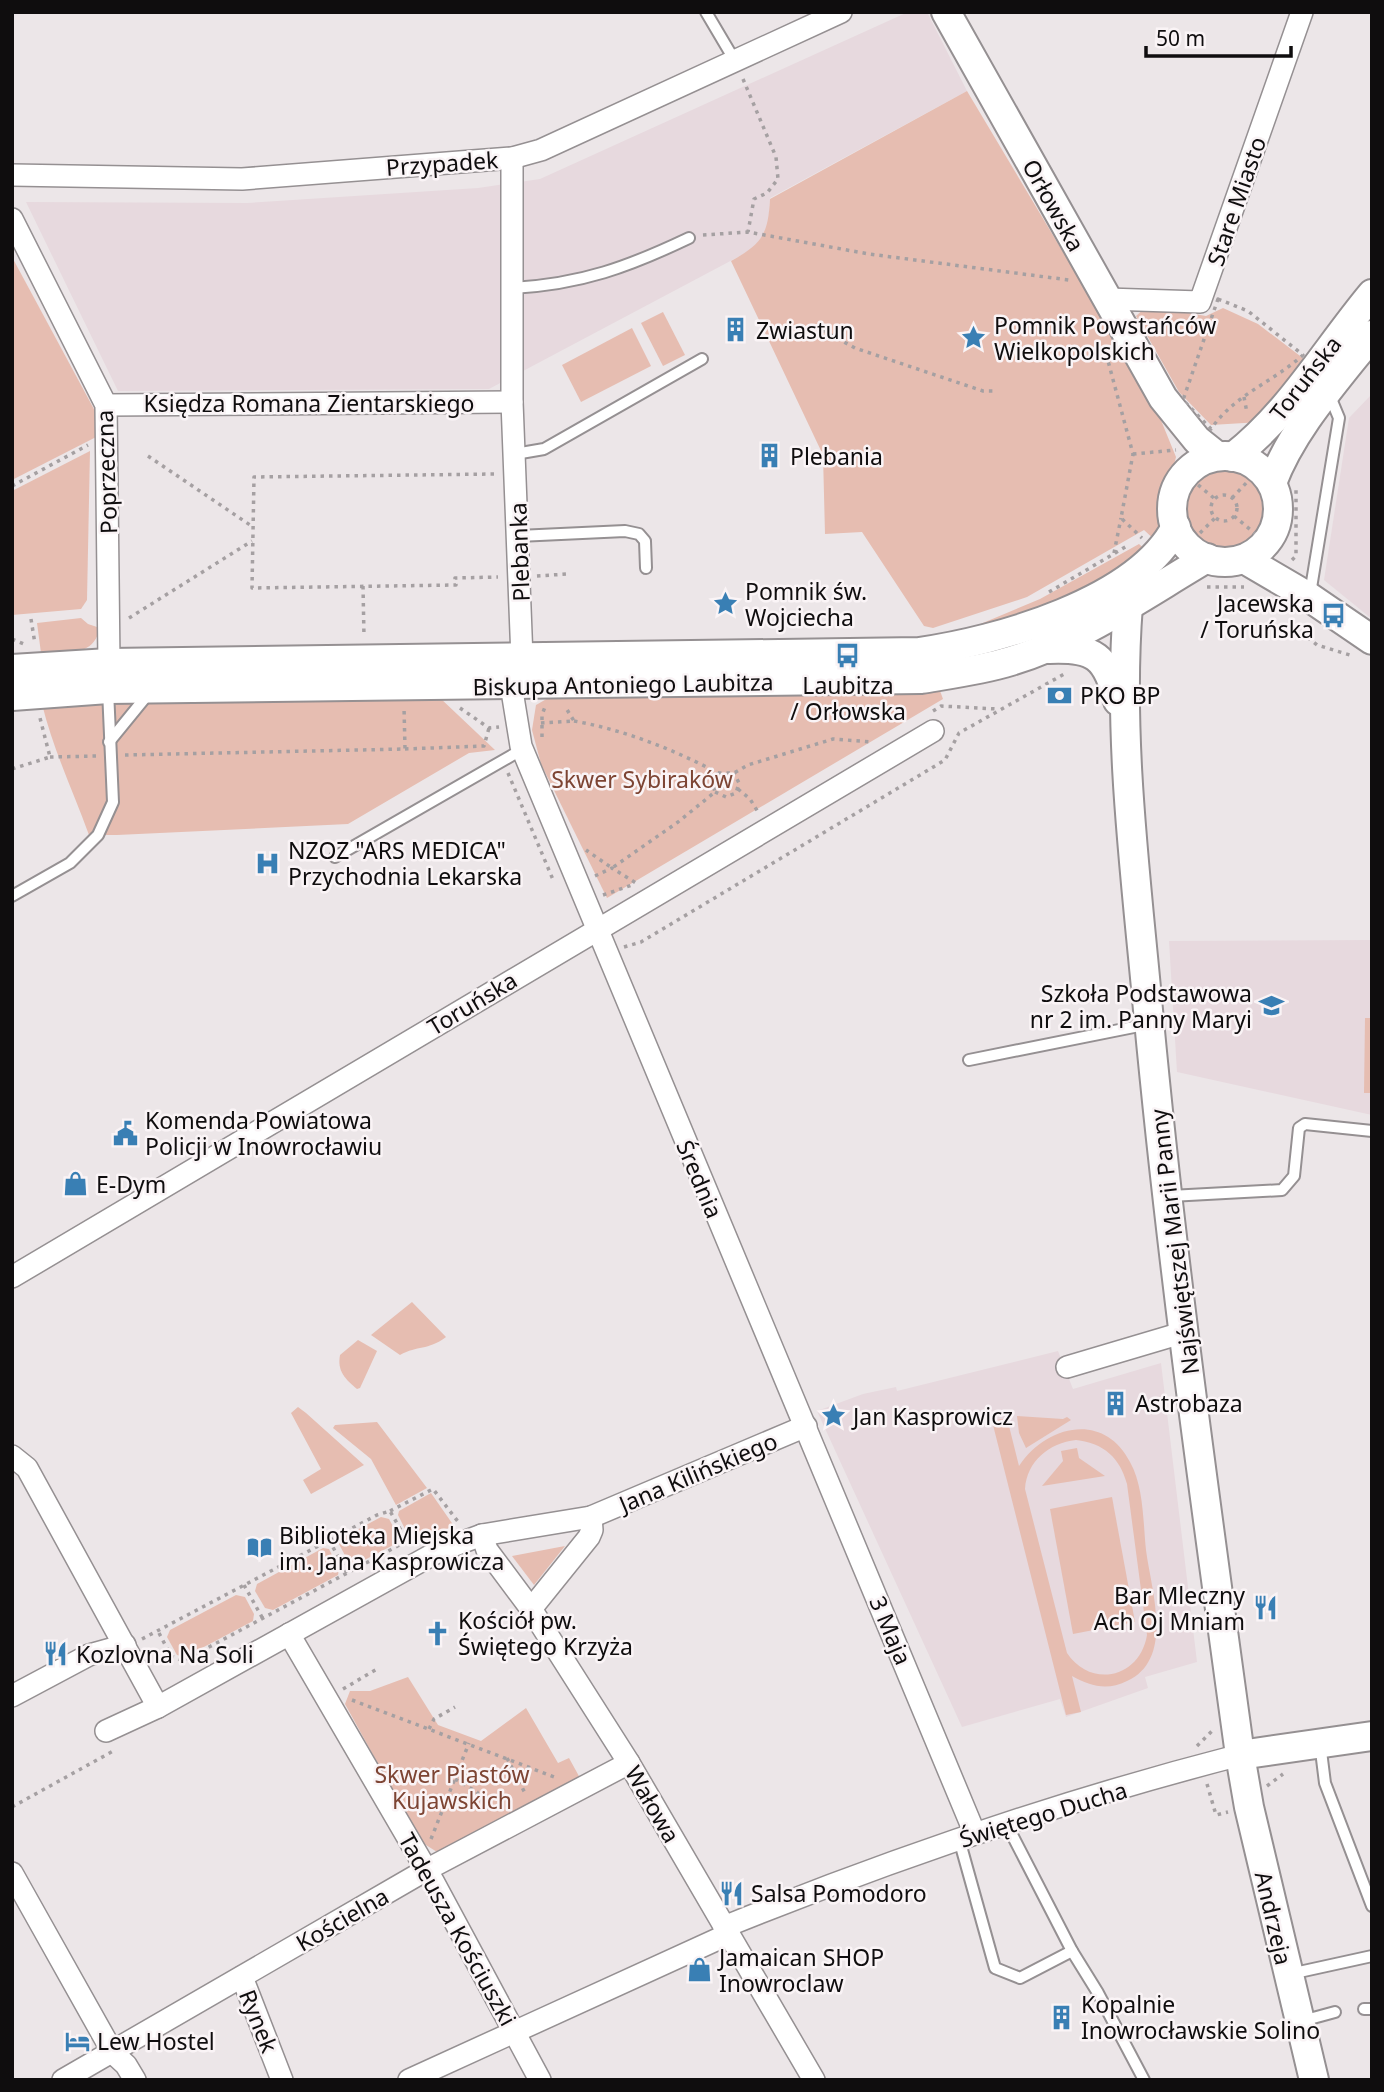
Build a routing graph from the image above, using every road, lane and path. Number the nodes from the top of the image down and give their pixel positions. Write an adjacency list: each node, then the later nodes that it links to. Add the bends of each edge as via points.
1 (706, 12): 5 (lane)
2 (841, 12): 5 (street, Przypadek)
3 (946, 12): 14 (main road, Orłowska)
4 (1302, 12): 14 (street, Stare Miasto, via 1200,302)
5 (735, 61): 6 (street, Przypadek, via 541,150); 9 (path, via 776,157 778,179 754,200)
6 (512, 158): 7 (street, Przypadek, via 242,179); 12 (street, Plebanka)
7 (12, 175)
8 (12, 219): 23 (street, Poprzeczna)
9 (748, 232): 10 (path); 11 (path, via 869,254)
10 (689, 238): 12 (lane, via 628,267 574,281)
11 (1074, 280)
12 (513, 288): 22 (street, Plebanka)
13 (1372, 294): 27 (main road, Toruńska, via 1259,435)
14 (1107, 299): 21 (main road, Orłowska)
15 (822, 330): 19 (path, via 867,352)
16 (1372, 335): 20 (main road, Toruńska)
17 (1103, 341): 36 (path, via 1133,454)
18 (702, 359): 28 (lane)
19 (994, 391)
20 (1328, 391): 30 (main road, Toruńska); 50 (lane, via 1339,418)
21 (1163, 398): 27 (main road, Orłowska, via 1196,440); 29 (main road, Orłowska)
22 (512, 402): 23 (street, Księdza Romana Zientarskiego); 28 (street, Plebanka)
23 (106, 405): 60 (street, Poprzeczna)
24 (1211, 429): 24 (path, via 1183,400 1218,299 1248,311 1303,355 1225,408)
25 (93, 456): 31 (path, via 93,442)
26 (148, 456): 37 (path)
27 (1225, 456): 29 (main road, Toruńska, via 1200,463); 30 (main road, Orłowska)
28 (516, 463): 37 (path, via 254,477); 38 (street, Plebanka)
29 (1185, 474): 33 (path); 40 (main road, via 1175,494)
30 (1266, 476): 32 (path); 41 (main road, via 1278,500 1278,519)
31 (12, 486)
32 (1233, 498): 33 (path, via 1223,495); 34 (path)
33 (1215, 499): 35 (path)
34 (1234, 516): 35 (path, via 1225,521); 41 (path)
35 (1216, 517): 40 (path)
36 (1121, 518): 42 (path); 42 (path, via 1142,537)
37 (253, 527): 39 (path)
38 (518, 536): 43 (lane, via 639,534 645,541); 45 (street, Plebanka)
39 (253, 541): 47 (path, via 252,588); 52 (path)
40 (1190, 543): 41 (main road, via 1231,562); 51 (main road, Biskupa Antoniego Laubitza); 56 (main road, Biskupa Antoniego Laubitza, via 1157,554 1111,588 1030,626 949,648 797,656)
41 (1260, 546): 46 (main road); 50 (main road, via 1286,565)
42 (1114, 554): 49 (path)
43 (646, 568)
44 (567, 575): 45 (path)
45 (520, 576): 47 (path, via 455,578 456,584); 56 (street, Plebanka)
46 (1272, 576): 48 (path, via 1258,587); 50 (main road)
47 (363, 586): 57 (path)
48 (1200, 586)
49 (1037, 597)
50 (1309, 597): 54 (main road)
51 (1128, 605): 55 (main road, Biskupa Antoniego Laubitza); 70 (main road, Najświętszej Marii Panny)
52 (125, 620)
53 (1301, 632): 54 (path, via 1317,645)
54 (1366, 649)
55 (1042, 650): 61 (main road, Biskupa Antoniego Laubitza, via 967,671 921,678); 70 (main road, Najświętszej Marii Panny, via 1075,648 1097,658 1109,671)
56 (522, 659): 57 (main road, Biskupa Antoniego Laubitza); 61 (street, Plebanka)
57 (364, 660): 60 (main road, Biskupa Antoniego Laubitza)
58 (12, 668): 60 (main road, Biskupa Antoniego Laubitza)
59 (1068, 672): 95 (path, via 959,733 944,760 933,767 641,942)
60 (109, 676): 63 (main road, Biskupa Antoniego Laubitza); 64 (main road, Biskupa Antoniego Laubitza); 73 (lane)
61 (514, 686): 62 (main road, Biskupa Antoniego Laubitza); 69 (street, Plebanka)
62 (404, 687): 63 (main road, Biskupa Antoniego Laubitza); 76 (path)
63 (153, 688): 73 (lane)
64 (12, 696)
65 (449, 701): 71 (path)
66 (38, 709): 79 (path)
67 (574, 721): 82 (path, via 636,738)
68 (541, 723): 77 (path)
69 (517, 726): 71 (path); 77 (street, Plebanka)
70 (1125, 727): 96 (main road, Najświętszej Marii Panny)
71 (489, 728): 75 (path)
72 (933, 731): 94 (street, Toruńska)
73 (109, 742): 78 (lane)
74 (875, 743): 83 (path, via 833,738)
75 (484, 747): 76 (path); 80 (path)
76 (405, 749): 78 (path)
77 (532, 749): 80 (lane); 94 (street, Plebanka)
78 (109, 755): 79 (path); 92 (lane, via 113,802 98,835 69,863)
79 (50, 757): 81 (path)
80 (503, 761): 88 (lane); 91 (path)
81 (12, 769)
82 (718, 773): 83 (path); 85 (path, via 712,782)
83 (734, 773): 84 (path)
84 (738, 789): 85 (path, via 726,797); 86 (path)
85 (715, 792): 89 (path)
86 (759, 813)
87 (582, 846): 89 (path)
88 (335, 857)
89 (612, 867): 90 (path); 93 (path, via 636,883)
90 (593, 877)
91 (556, 887)
92 (12, 896)
93 (601, 896)
94 (596, 930): 95 (street, Średnia); 100 (street, Toruńska)
95 (606, 952): 103 (street, Średnia)
96 (1149, 1024): 97 (lane); 99 (main road, Najświętszej Marii Panny)
97 (969, 1060)
98 (1372, 1131): 99 (lane, via 1305,1124 1299,1128 1294,1177 1282,1190)
99 (1167, 1196): 101 (main road, Najświętszej Marii Panny)
100 (12, 1277)
101 (1185, 1332): 102 (street); 128 (main road, Najświętszej Marii Panny)
102 (1067, 1367)
103 (806, 1426): 106 (street, Jana Kilińskiego); 139 (street, 3 Maja)
104 (12, 1456): 116 (street, via 27,1468)
105 (390, 1511): 107 (path, via 433,1489)
106 (590, 1517): 107 (street, Jana Kilińskiego); 112 (street, Jana Kilińskiego, via 589,1537)
107 (472, 1532): 112 (street, Wałowa); 115 (street, Jana Kilińskiego)
108 (329, 1540): 110 (path)
109 (407, 1541): 110 (path)
110 (347, 1573): 113 (path)
111 (244, 1585): 113 (path)
112 (531, 1609): 130 (street, Wałowa)
113 (263, 1619): 114 (path, via 183,1661 171,1656)
114 (159, 1633)
115 (289, 1634): 118 (street, Tadeusza Kościuszki); 120 (street, Jana Kilińskiego)
116 (125, 1645): 119 (street, via 89,1655); 120 (street)
117 (377, 1669): 118 (path)
118 (337, 1692): 122 (path); 123 (path); 142 (street, Tadeusza Kościuszki)
119 (12, 1696)
120 (158, 1707): 124 (street, Jana Kilińskiego)
121 (455, 1707): 123 (path, via 434,1719)
122 (352, 1709)
123 (429, 1729): 126 (path)
124 (106, 1731)
125 (1372, 1736): 127 (main road, Świętego Ducha)
126 (469, 1743): 129 (path); 131 (path)
127 (1320, 1743): 128 (main road, Świętego Ducha); 144 (lane, via 1325,1783)
128 (1240, 1755): 136 (street, Świętego Ducha); 148 (main road, Andrzeja)
129 (505, 1756): 132 (path); 135 (path)
130 (629, 1763): 135 (street, Kościelna); 145 (street, Wałowa)
131 (455, 1779): 137 (path, via 477,1792); 140 (path)
132 (563, 1781)
133 (38, 1793): 134 (path)
134 (12, 1807)
135 (536, 1812): 137 (street, Kościelna)
136 (1007, 1825): 139 (street, Świętego Ducha); 146 (lane)
137 (498, 1831): 142 (street, Kościelna)
138 (423, 1832): 140 (path)
139 (967, 1836): 145 (street, Świętego Ducha, via 847,1877); 146 (lane, via 995,1968 1020,1978)
140 (429, 1843): 141 (path)
141 (435, 1849)
142 (426, 1870): 149 (street, Kościelna); 152 (street, Tadeusza Kościuszki)
143 (12, 1873): 153 (street)
144 (1372, 1906)
145 (727, 1931): 152 (street, Świętego Ducha); 159 (street, Wałowa)
146 (1072, 1951): 160 (lane)
147 (1372, 1956): 148 (lane)
148 (1287, 1974): 151 (main road, Andrzeja)
149 (242, 1977): 153 (street, Rynek); 156 (street, Rynek)
150 (1335, 2012): 151 (lane)
151 (1300, 2022): 161 (main road, Andrzeja)
152 (514, 2031): 157 (street, Świętego Ducha); 158 (street, Tadeusza Kościuszki)
153 (113, 2053): 154 (street, Rynek); 155 (street)
154 (63, 2080)
155 (135, 2080)
156 (282, 2080)
157 (409, 2080)
158 (540, 2080)
159 (814, 2080)
160 (1144, 2080)
161 (1314, 2080)

